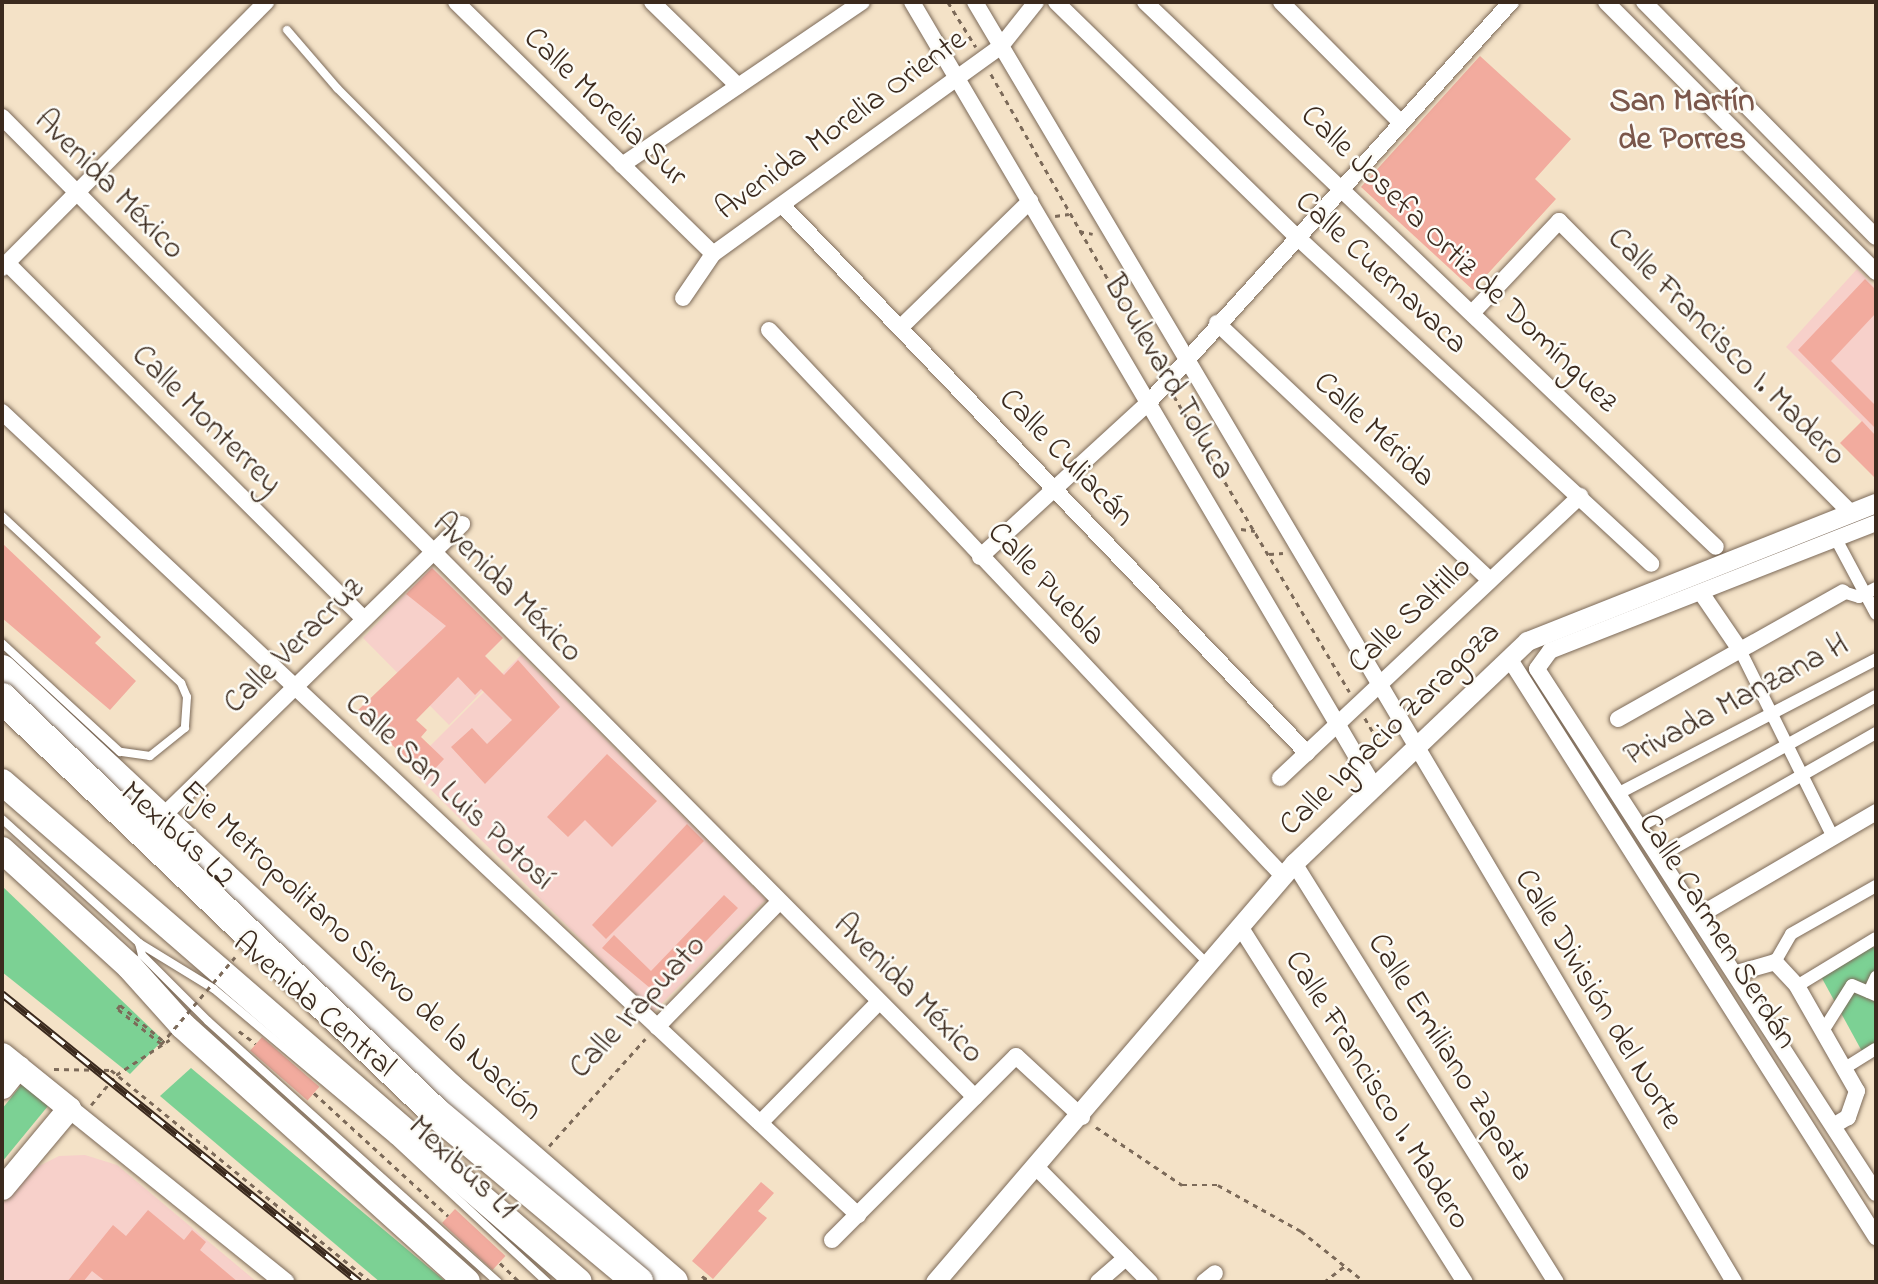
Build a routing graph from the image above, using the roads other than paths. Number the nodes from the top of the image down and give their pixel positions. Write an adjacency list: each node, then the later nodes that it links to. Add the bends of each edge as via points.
1 (266, 2): 22 (street)
2 (456, 2): 20 (street, Calle Morelia Sur)
3 (652, 2): 17 (street)
4 (912, 2): 16 (street, Boulevard Toluca)
5 (975, 2): 15 (street, Boulevard Toluca)
6 (1036, 2): 15 (street, Avenida Morelia Oriente)
7 (1056, 2): 25 (street, Calle Cuernavaca)
8 (1145, 2): 21 (street, Calle Josefa Ortiz de Domínguez)
9 (1281, 2): 19 (street)
10 (1511, 2): 19 (street)
11 (1606, 2): 29 (street)
12 (1644, 2): 26 (street)
13 (850, 5): 17 (street)
14 (287, 30): 96 (lane, via 347,98)
15 (1001, 46): 16 (street, Avenida Morelia Oriente); 35 (street, Boulevard Toluca)
16 (957, 78): 23 (street, Boulevard Toluca); 24 (street, Avenida Morelia Oriente)
17 (738, 86): 20 (street)
18 (2, 117): 22 (street, Avenida México)
19 (1401, 123): 21 (street)
20 (622, 165): 27 (street, Calle Morelia Sur)
21 (1343, 188): 25 (street); 31 (street, Calle Josefa Ortiz de Domínguez)
22 (77, 194): 28 (street); 47 (street, Avenida México)
23 (1030, 201): 33 (street); 36 (street, Boulevard Toluca)
24 (782, 205): 27 (street, Avenida Morelia Oriente); 33 (street, Calle Culiacán)
25 (1297, 237): 32 (street); 39 (street, Calle Cuernavaca)
26 (1876, 237)
27 (713, 254): 30 (street, Avenida Morelia Oriente)
28 (5, 265): 57 (street, Calle Monterrey)
29 (1876, 272)
30 (683, 298)
31 (1474, 311): 41 (street, Calle Francisco I. Madero, via 1559,221); 46 (street, Calle Josefa Ortiz de Domínguez)
32 (1217, 323): 35 (street); 51 (street, Calle Mérida)
33 (900, 328): 38 (street, Calle Culiacán)
34 (769, 330): 48 (street, Calle Puebla)
35 (1187, 360): 36 (street); 63 (street, Boulevard Toluca)
36 (1150, 401): 38 (street); 70 (street, Boulevard Toluca)
37 (2, 412): 64 (street, Calle San Luis Potosí)
38 (1054, 487): 48 (street); 74 (street, Calle Culiacán)
39 (1580, 496): 50 (street, Calle Cuernavaca); 51 (street, Calle Saltillo)
40 (1876, 503): 41 (street, Calle Ignacio Zaragoza)
41 (1852, 514): 49 (street, Calle Ignacio Zaragoza)
42 (2, 516): 58 (lane, via 181,682 188,705 185,728 157,753 120,752)
43 (1876, 523): 45 (street)
44 (461, 524): 47 (street, Calle Veracruz)
45 (1836, 539): 53 (street); 55 (street)
46 (1716, 547): 49 (street, Calle Josefa Ortiz de Domínguez)
47 (431, 553): 57 (street, Calle Veracruz); 89 (street, Avenida México)
48 (980, 557): 87 (street, Calle Puebla)
49 (1729, 562): 52 (street, Calle Ignacio Zaragoza)
50 (1651, 564): 52 (street, Calle Cuernavaca)
51 (1490, 580): 63 (street, Calle Saltillo)
52 (1668, 586): 60 (street, Calle Ignacio Zaragoza, via 1527,641)
53 (1871, 591): 54 (street); 56 (street)
54 (1843, 592): 59 (street)
55 (1702, 594): 59 (street); 79 (street, Calle Carmen Serdán, via 1540,658 1537,669)
56 (1876, 614)
57 (364, 619): 64 (street, Calle Veracruz)
58 (2, 643)
59 (1740, 650): 68 (street); 69 (street)
60 (1509, 658): 73 (street, Calle Ignacio Zaragoza); 117 (street, Calle Carmen Serdán)
61 (1876, 659): 68 (street, Privada Manzana H)
62 (2, 670): 127 (highway, Eje Metropolitano Siervo de la Nación, via 450,1089)
63 (1377, 687): 70 (street, Calle Saltillo); 73 (street, Boulevard Toluca)
64 (294, 688): 80 (street, Calle Veracruz); 102 (street, Calle San Luis Potosí)
65 (1876, 696): 72 (street, Privada Manzana H)
66 (2, 698): 126 (highway, Eje Metropolitano Siervo de la Nación, bridge, via 435,1112)
67 (2, 711): 125 (lane, Mexibús L2)
68 (1771, 714): 72 (street); 79 (street, Privada Manzana H)
69 (1618, 719)
70 (1338, 724): 74 (street, Calle Saltillo); 78 (street, Boulevard Toluca)
71 (1876, 733): 75 (street)
72 (1787, 745): 75 (street); 83 (street, Privada Manzana H)
73 (1411, 747): 78 (street, Calle Ignacio Zaragoza); 133 (street, Calle División del Norte)
74 (1307, 753): 76 (street, Calle Saltillo)
75 (1802, 775): 84 (street); 86 (street)
76 (1280, 778)
77 (2, 782): 124 (highway, Avenida Central)
78 (1372, 783): 87 (street, Calle Ignacio Zaragoza)
79 (1621, 792): 83 (street, Calle Carmen Serdán)
80 (168, 811)
81 (1876, 812): 84 (street)
82 (2, 820): 93 (lane, Mexibús L1)
83 (1642, 824): 86 (street, Calle Carmen Serdán)
84 (1833, 837): 90 (street)
85 (2, 850): 121 (highway, via 130,967 175,1034)
86 (1662, 855): 90 (street, Calle Carmen Serdán)
87 (1289, 870): 91 (street, Calle Ignacio Zaragoza); 132 (street, Calle Emiliano Zapata)
88 (1876, 886): 95 (street, via 1791,934)
89 (779, 902): 101 (street, Avenida México); 102 (street, Calle Irapuato)
90 (1700, 915): 97 (street, Calle Carmen Serdán)
91 (1241, 928): 96 (street, Calle Ignacio Zaragoza); 131 (street, Calle Francisco I. Madero)
92 (1873, 940): 94 (street); 99 (street)
93 (139, 943): 122 (lane, Mexibús L1, via 142,955 208,1021); 123 (lane, Mexibús L1, via 214,989 393,1139)
94 (1876, 955)
95 (1775, 962): 97 (street); 99 (street)
96 (1210, 965): 110 (street, Calle Ignacio Zaragoza)
97 (1738, 973): 112 (street, Calle Carmen Serdán)
98 (1876, 976): 100 (street)
99 (1797, 986): 103 (street)
100 (1872, 993): 103 (street, via 1852,985)
101 (878, 1003): 108 (street, Avenida México); 111 (street)
102 (657, 1027): 111 (street, Calle San Luis Potosí)
103 (1823, 1031): 106 (street)
104 (1876, 1049): 106 (street)
105 (10, 1061): 107 (main road); 109 (main road)
106 (1845, 1068): 112 (street, via 1857,1091 1855,1106)
107 (2, 1087)
108 (975, 1097): 110 (street, via 1016,1056); 116 (street)
109 (74, 1113): 114 (main road); 120 (street)
110 (1082, 1117): 113 (street, Calle Ignacio Zaragoza)
111 (761, 1123): 116 (street, Calle San Luis Potosí)
112 (1833, 1126): 115 (street, Calle Carmen Serdán)
113 (1037, 1168): 119 (street); 128 (street, Calle Ignacio Zaragoza)
114 (2, 1188)
115 (1875, 1189)
116 (858, 1215): 118 (street)
117 (1876, 1237)
118 (832, 1240)
119 (1126, 1258): 129 (street); 130 (street)
120 (285, 1282)
121 (467, 1282)
122 (498, 1282)
123 (547, 1282)
124 (579, 1282)
125 (627, 1282)
126 (638, 1282)
127 (673, 1282)
128 (935, 1282)
129 (1098, 1282)
130 (1150, 1282)
131 (1465, 1282)
132 (1556, 1282)
133 (1734, 1282)

